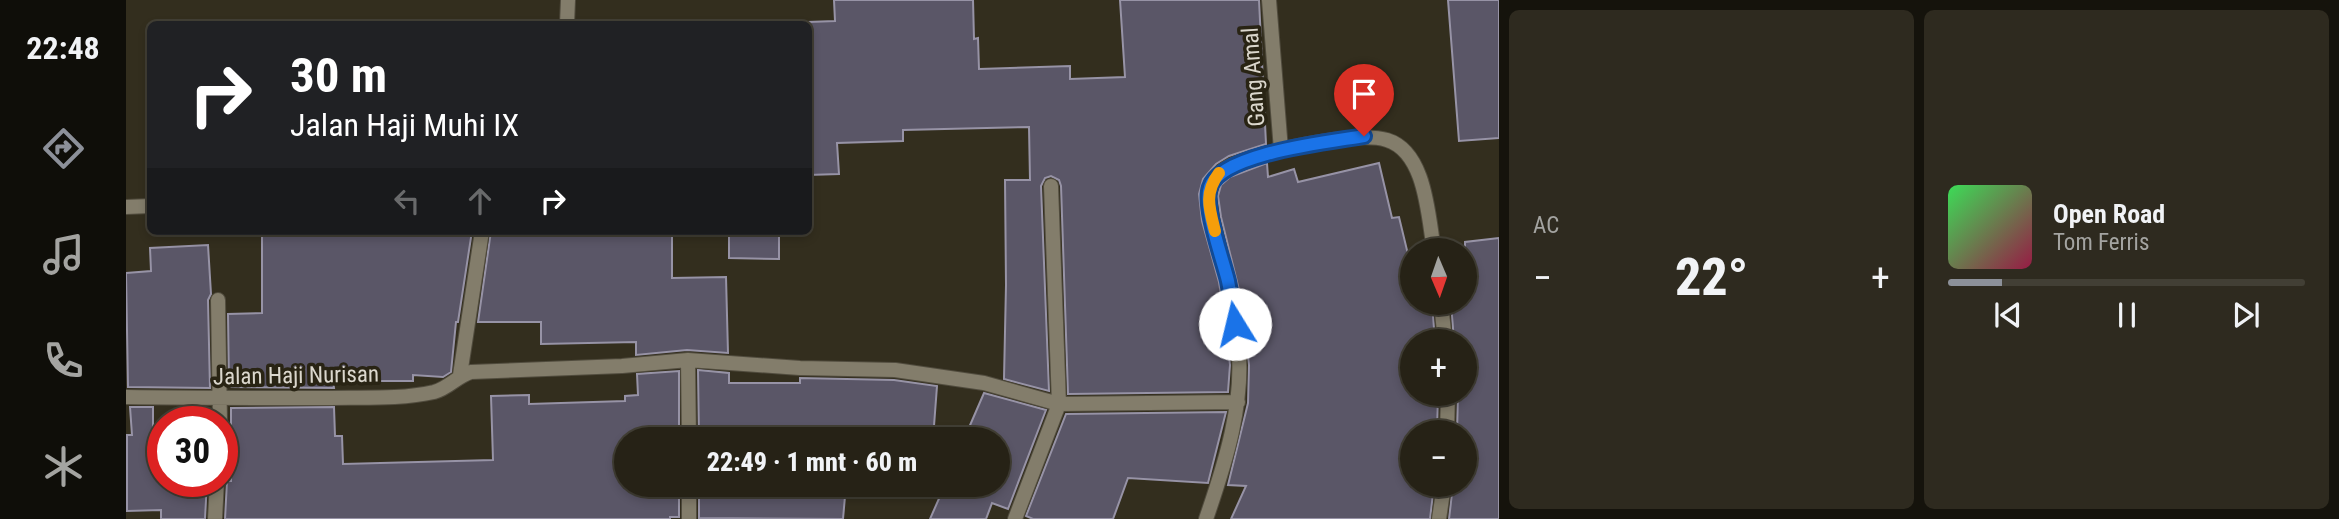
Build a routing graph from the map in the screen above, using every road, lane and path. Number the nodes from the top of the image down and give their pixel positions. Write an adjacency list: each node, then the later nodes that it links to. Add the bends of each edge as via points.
1 (568, 0): 3 (street)
2 (1269, 0): 4 (street, Gang Amal)
3 (567, 21)
4 (1281, 150): 9 (street, via 1364,136 1388,140 1407,151 1419,173); 15 (street, via 1231,166 1218,174 1209,188 1239,345)
5 (1051, 186): 16 (street)
6 (147, 206): 7 (street)
7 (126, 207)
8 (481, 235): 12 (street)
9 (1432, 238)
10 (218, 300): 14 (street)
11 (688, 360): 12 (street); 16 (street, via 895,370 984,383); 18 (street)
12 (460, 375): 14 (street, Jalan Haji Nurisan, via 436,391 405,396)
13 (126, 397): 14 (street, Jalan Haji Nurisan)
14 (221, 399): 17 (street)
15 (1238, 402): 16 (street); 25 (street)
16 (1059, 404): 24 (street)
17 (221, 406)
18 (689, 427)
19 (216, 497): 22 (street)
20 (689, 497): 23 (street)
21 (1442, 497): 26 (street)
22 (215, 519)
23 (689, 519)
24 (1016, 519)
25 (1206, 519)
26 (1439, 519)

